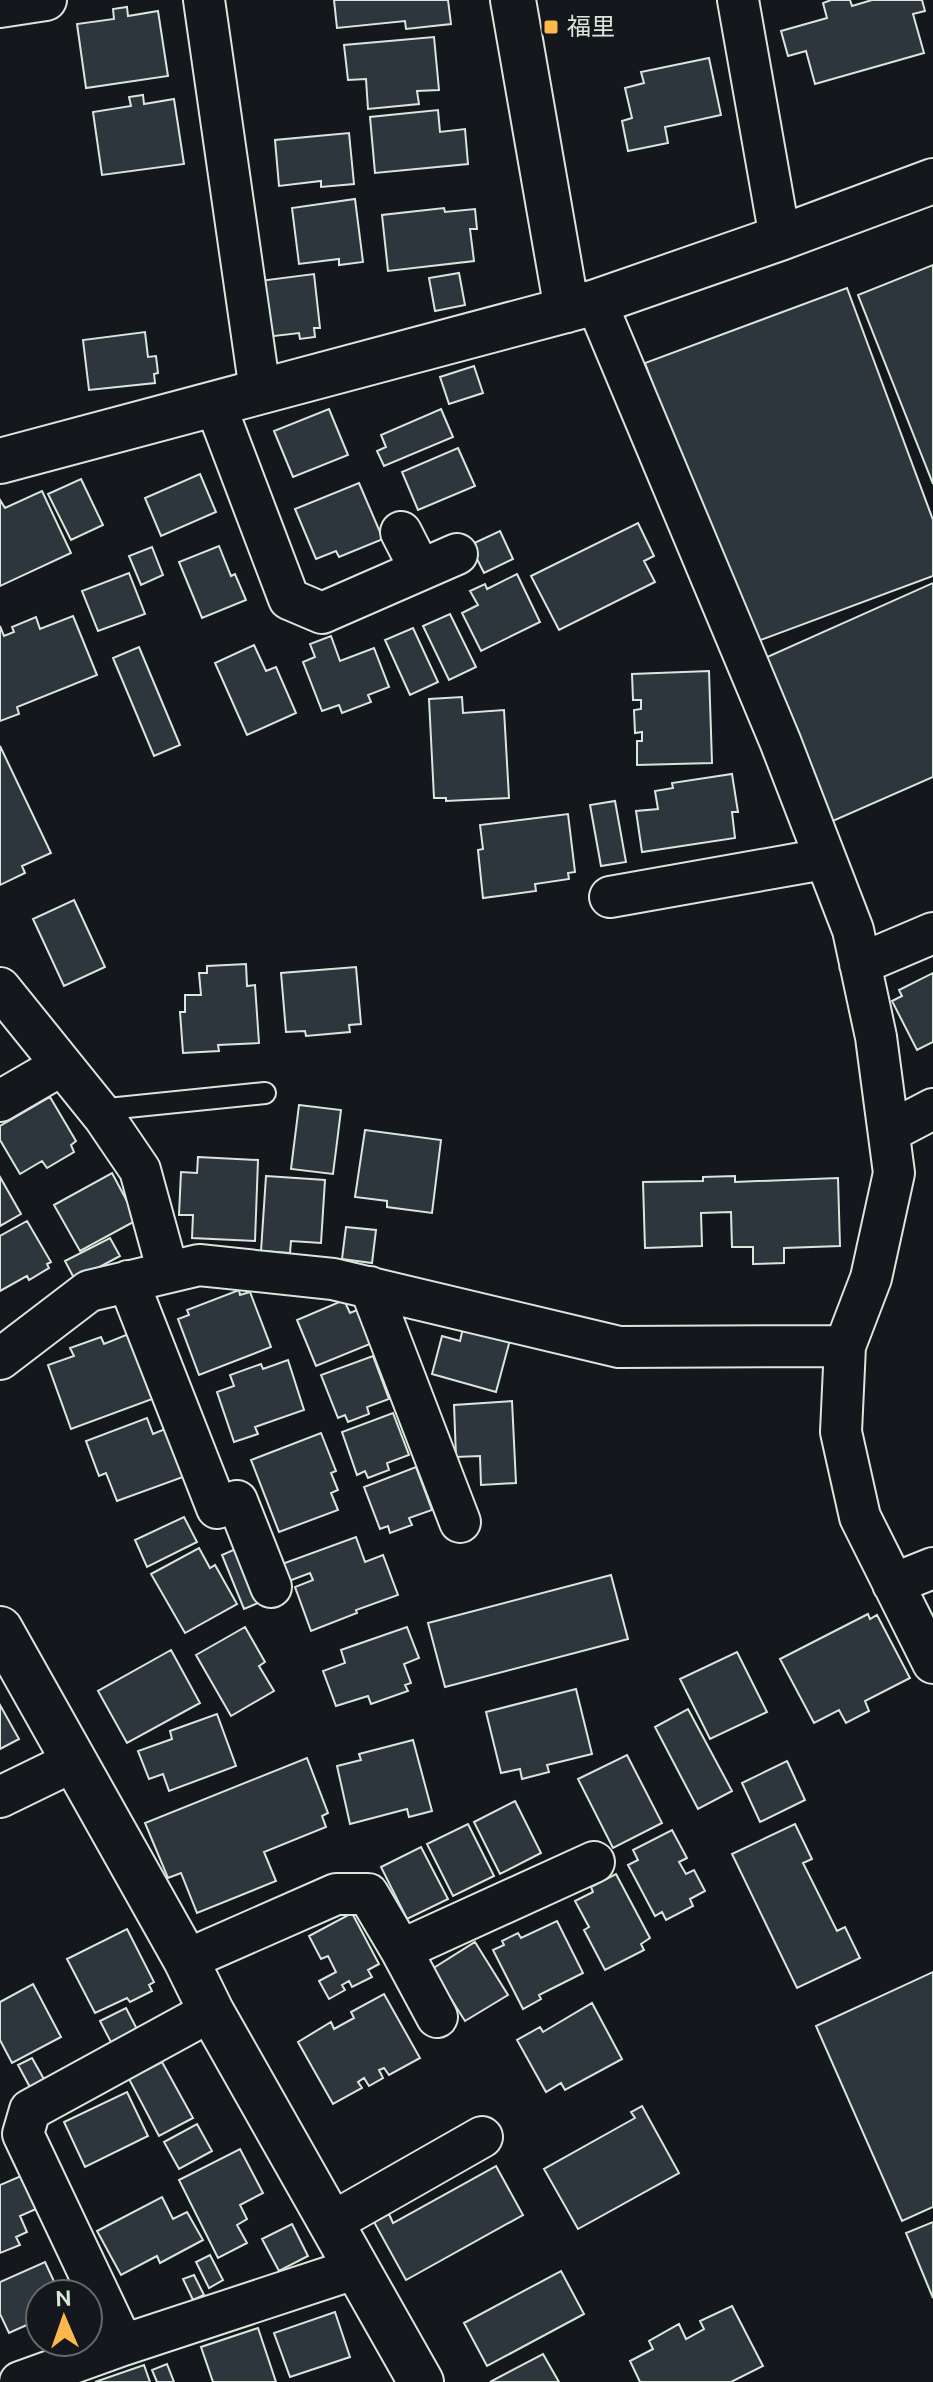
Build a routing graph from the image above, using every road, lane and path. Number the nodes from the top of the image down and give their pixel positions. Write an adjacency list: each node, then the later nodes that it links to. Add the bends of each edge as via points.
1 (46, 0): 5 (street)
2 (204, 0): 9 (street)
3 (513, 0): 8 (street)
4 (738, 0): 7 (street)
5 (0, 7)
6 (933, 181): 7 (street)
7 (780, 238): 8 (street)
8 (581, 306): 9 (street); 15 (street, via 780,741)
9 (260, 391): 10 (street)
10 (215, 404): 11 (street); 14 (street, via 289,599 322,613)
11 (0, 461)
12 (401, 532): 14 (street)
13 (457, 554): 14 (street)
14 (420, 569)
15 (824, 859): 16 (street); 18 (street, via 853,930)
16 (610, 897)
17 (933, 933): 18 (street)
18 (860, 964): 25 (street)
19 (0, 988): 20 (street)
20 (62, 1065): 22 (street); 24 (street)
21 (265, 1093): 24 (lane)
22 (0, 1101)
23 (933, 1109): 25 (street)
24 (98, 1110): 26 (street, via 140,1170)
25 (889, 1132): 29 (street, via 894,1173 871,1278)
26 (168, 1272): 27 (street); 28 (street, via 199,1265)
27 (128, 1281): 30 (street, via 89,1291); 34 (street, via 217,1508 237,1501)
28 (370, 1287): 29 (street, via 619,1347); 31 (street)
29 (845, 1346): 33 (street, via 841,1432 860,1517)
30 (0, 1359)
31 (460, 1522)
32 (933, 1568): 33 (street)
33 (893, 1584): 36 (street)
34 (271, 1587)
35 (5, 1650): 37 (street)
36 (933, 1663)
37 (74, 1761): 38 (street); 41 (street)
38 (0, 1797)
39 (594, 1862): 40 (street)
40 (401, 1950): 41 (street, via 368,1894 336,1894); 43 (street)
41 (186, 1960): 42 (street)
42 (211, 2011): 45 (street); 47 (street, via 30,2110 23,2134)
43 (437, 2017)
44 (482, 2137): 45 (street)
45 (331, 2223): 46 (street)
46 (357, 2268): 47 (street); 49 (street)
47 (123, 2345): 48 (street)
48 (20, 2382)
49 (421, 2382)

